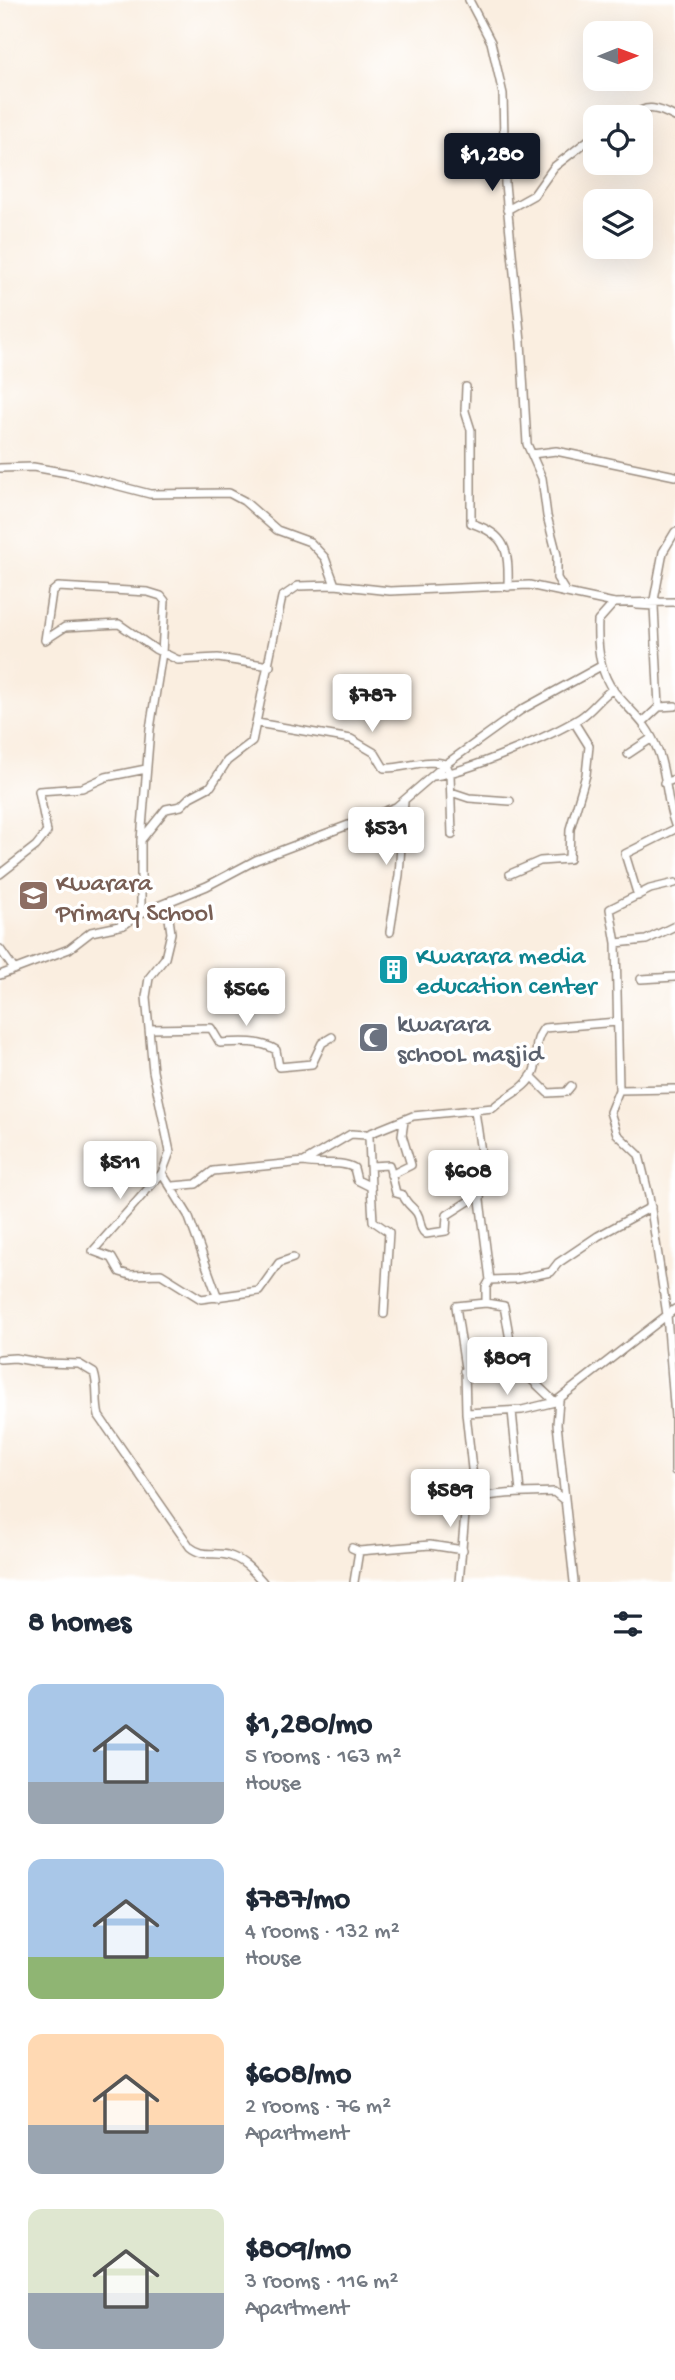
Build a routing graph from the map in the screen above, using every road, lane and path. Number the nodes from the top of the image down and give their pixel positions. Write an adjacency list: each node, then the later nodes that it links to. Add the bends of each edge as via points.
1 (469, 0): 5 (street, via 491,42 503,94)
2 (653, 108): 3 (street)
3 (675, 117)
4 (583, 144): 5 (street, via 554,167 534,195)
5 (507, 211): 7 (street, via 522,342 527,444)
6 (466, 387): 12 (street, via 471,523 499,537)
7 (532, 454): 9 (street, via 556,451); 13 (street, via 542,478 557,578)
8 (0, 468): 11 (street, via 46,469 150,494 229,493 277,530 310,542 325,558)
9 (675, 476)
10 (675, 532): 16 (street, via 663,552)
11 (335, 585): 12 (street, via 390,591); 18 (street, via 298,586 282,597)
12 (508, 587): 13 (street)
13 (565, 591): 15 (street)
14 (675, 602): 16 (street)
15 (614, 603): 16 (street); 19 (street, via 598,621)
16 (654, 603): 22 (street)
17 (162, 653): 17 (street, via 165,601 161,596 58,587 52,592 45,640 65,627 119,624); 18 (street, via 178,660 218,658); 29 (street)
18 (270, 666): 25 (street)
19 (601, 666): 20 (street); 28 (street, via 535,701)
20 (613, 689): 23 (street); 24 (street)
21 (675, 706): 22 (street)
22 (659, 708): 23 (street)
23 (644, 721): 26 (street)
24 (574, 722): 30 (street); 41 (street, via 589,747 569,835 569,859 540,861)
25 (257, 723): 28 (street, via 351,739 374,753 384,768); 39 (street, via 252,742 227,761 211,786 181,806 166,810)
26 (652, 738): 27 (street); 33 (street)
27 (628, 754)
28 (446, 764): 30 (street); 31 (street)
29 (146, 769): 39 (street); 40 (street, via 106,777 82,788 39,791 47,832)
30 (450, 774): 31 (street); 34 (street)
31 (433, 776): 36 (street)
32 (675, 779): 33 (street)
33 (664, 783): 37 (street)
34 (451, 792): 35 (street); 38 (street)
35 (510, 801)
36 (404, 802): 44 (street, via 256,860); 47 (street)
37 (675, 827): 43 (street, via 625,854)
38 (452, 835)
39 (141, 840): 45 (street)
40 (0, 874)
41 (510, 874)
42 (675, 883): 43 (street)
43 (638, 896): 48 (street, via 610,909)
44 (171, 900): 45 (street); 55 (street, via 165,958 147,987)
45 (141, 913): 50 (street, via 124,925 91,932 69,949)
46 (675, 926): 48 (street, via 650,939)
47 (390, 932)
48 (616, 943): 54 (street)
49 (0, 949): 50 (street)
50 (14, 969): 51 (street)
51 (0, 975)
52 (675, 977): 53 (street)
53 (641, 979)
54 (617, 1022): 57 (street, via 544,1028 538,1036 536,1068); 60 (street)
55 (149, 1029): 56 (street, via 211,1028 220,1043 269,1046 276,1051 279,1067 312,1064 322,1043); 66 (street, via 170,1152)
56 (332, 1037)
57 (531, 1076): 58 (street, via 548,1093 566,1092); 61 (street, via 512,1098)
58 (571, 1086)
59 (675, 1089): 60 (street)
60 (619, 1090): 71 (street, via 610,1115 617,1134 639,1155)
61 (475, 1111): 62 (street, via 412,1116); 70 (street, via 482,1159)
62 (404, 1121): 63 (street); 67 (street, via 402,1135 411,1165)
63 (365, 1135): 64 (street, via 351,1134); 65 (street, via 369,1137)
64 (304, 1162): 68 (street, via 213,1171 196,1184); 69 (street, via 349,1164 357,1180)
65 (370, 1166): 67 (street, via 389,1165); 69 (street)
66 (162, 1172): 68 (street); 74 (street, via 93,1251 112,1258 125,1273 161,1273 201,1299)
67 (391, 1175): 70 (street, via 396,1193 416,1212 426,1234 446,1231 447,1215)
68 (173, 1186): 74 (street)
69 (371, 1187): 77 (street, via 373,1221 389,1231)
70 (480, 1194): 73 (street)
71 (651, 1207): 73 (street, via 598,1236 551,1272); 78 (street)
72 (293, 1258): 74 (street, via 279,1263 259,1291)
73 (490, 1280): 75 (street)
74 (218, 1298)
75 (486, 1303): 81 (street, via 504,1307); 82 (street, via 456,1306)
76 (675, 1309): 78 (street)
77 (384, 1314)
78 (667, 1315): 79 (street); 83 (street)
79 (672, 1348): 86 (street)
80 (0, 1359): 91 (street, via 79,1364 94,1373 99,1416 190,1547 228,1555)
81 (514, 1363): 82 (street); 83 (street)
82 (464, 1371): 85 (street)
83 (557, 1402): 84 (street); 89 (street)
84 (512, 1410): 85 (street); 87 (street)
85 (466, 1413): 88 (street)
86 (675, 1467)
87 (520, 1492): 88 (street); 89 (street, via 554,1492)
88 (475, 1497): 90 (street, via 464,1510)
89 (565, 1501): 94 (street)
90 (463, 1550): 92 (street, via 430,1545 356,1549); 93 (street)
91 (263, 1582)
92 (354, 1582)
93 (458, 1582)
94 (573, 1582)

